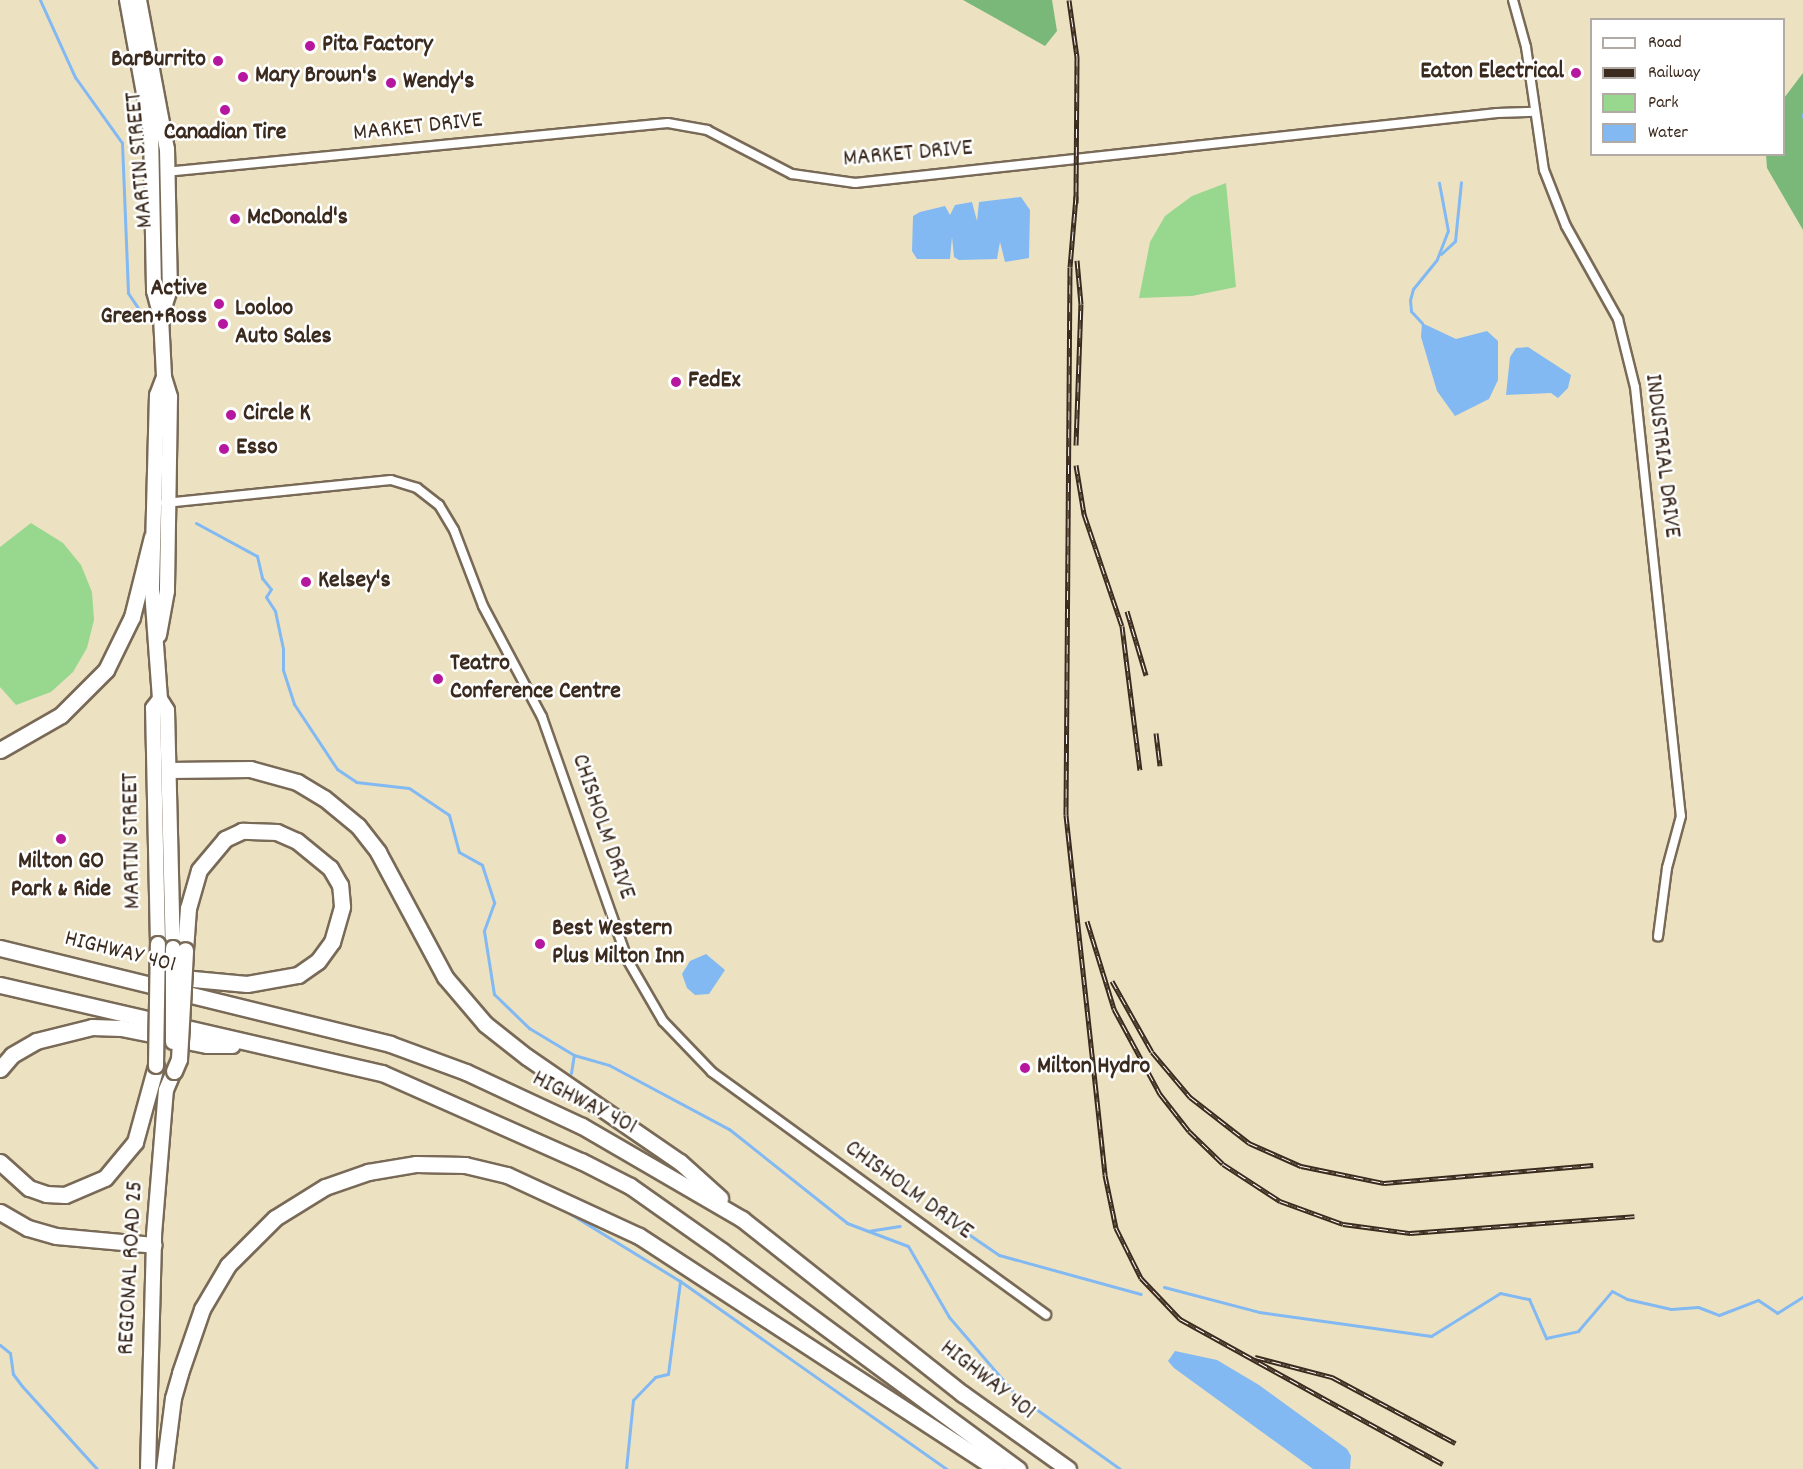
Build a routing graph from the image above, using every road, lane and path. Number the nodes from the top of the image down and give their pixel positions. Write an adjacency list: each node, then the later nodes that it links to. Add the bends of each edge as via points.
1 (127, 0): 6 (main road, MARTIN STREET, via 143,74)
2 (139, 0): 5 (main road, MARTIN STREET, via 162,112)
3 (1513, 0): 4 (street, INDUSTRIAL DRIVE, via 1526,47)
4 (1535, 112): 5 (street, MARKET DRIVE, via 1473,115 855,183 792,174 707,130 668,123); 16 (street, INDUSTRIAL DRIVE, via 1544,170 1554,199 1618,320 1635,387 1681,816 1667,868)
5 (168, 172): 6 (street, MARKET DRIVE); 7 (main road, MARTIN STREET, via 170,289)
6 (153, 174): 7 (main road, MARTIN STREET, via 154,291)
7 (161, 317): 8 (main road, MARTIN STREET)
8 (164, 377): 9 (main road, MARTIN STREET, via 170,397); 10 (main road, MARTIN STREET, via 157,395)
9 (169, 503): 10 (street, CHISHOLM DRIVE); 12 (main road, MARTIN STREET, via 167,591); 30 (street, CHISHOLM DRIVE, via 391,480 417,488 439,505 454,530 483,606 542,717 627,958 663,1021 712,1072)
10 (154, 504): 11 (main road, MARTIN STREET)
11 (152, 537): 12 (main road, MARTIN STREET, via 152,590); 14 (highway, via 132,617 106,670 61,715)
12 (159, 634): 13 (main road, MARTIN STREET)
13 (160, 699): 15 (main road, MARTIN STREET, via 167,710); 22 (main road, MARTIN STREET, bridge, via 153,708 158,944)
14 (0, 750)
15 (169, 770): 18 (main road, MARTIN STREET); 28 (highway, via 250,769 297,782 324,798 358,826 378,852 445,977 485,1024 526,1057 680,1162)
16 (1658, 936)
17 (0, 948): 19 (highway, HIGHWAY 401)
18 (179, 949): 19 (highway, via 199,870 225,839 242,831 277,832 297,841 330,868 340,885 342,906 332,942 318,961 297,975 272,982 212,982); 24 (highway, bridge, via 179,1059)
19 (74, 963): 28 (highway, HIGHWAY 401, via 338,1029 466,1072 582,1125)
20 (0, 985): 21 (highway)
21 (256, 1044): 23 (highway, via 207,1045 121,1028 92,1027 36,1041 12,1055); 34 (highway, via 382,1073 630,1186)
22 (156, 1066): 25 (main road, MARTIN STREET); 26 (highway, via 135,1142 105,1178 65,1195 46,1194 29,1188)
23 (0, 1069)
24 (174, 1071): 25 (main road, REGIONAL ROAD 25)
25 (166, 1090): 29 (main road, REGIONAL ROAD 25)
26 (0, 1162)
27 (0, 1212): 29 (highway, via 28,1228 56,1236)
28 (742, 1219): 35 (highway, HIGHWAY 401, via 963,1394)
29 (154, 1245): 31 (main road, REGIONAL ROAD 25)
30 (1046, 1315)
31 (148, 1469)
32 (164, 1469): 33 (highway, via 180,1373 202,1309 228,1265 275,1218 325,1187 368,1172 416,1164 465,1164 507,1175 639,1236)
33 (997, 1469)
34 (1018, 1469)
35 (1068, 1469)

